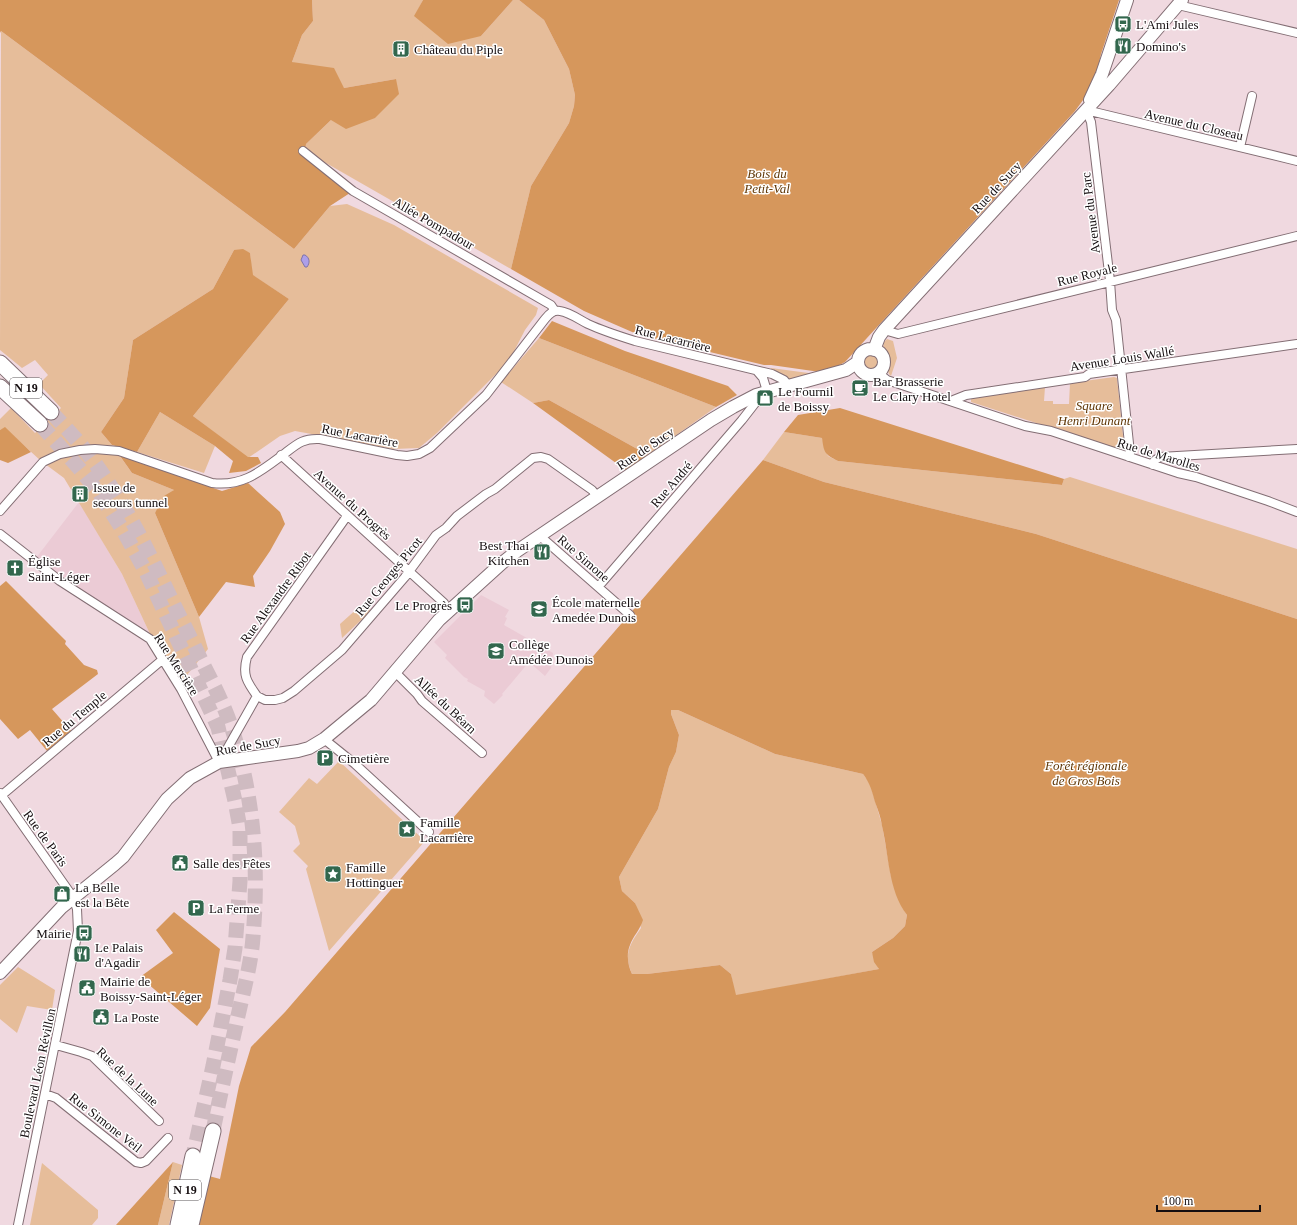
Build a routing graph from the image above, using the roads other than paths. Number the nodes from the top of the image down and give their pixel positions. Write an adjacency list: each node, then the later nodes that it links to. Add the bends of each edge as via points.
1 (1127, 0): 4 (main road)
2 (1180, 3): 3 (street); 5 (main road, Rue de Sucy)
3 (1297, 33)
4 (1109, 52): 6 (main road); 7 (main road)
5 (1126, 64): 6 (main road); 8 (main road, Rue de Sucy)
6 (1113, 68): 7 (main road); 8 (main road)
7 (1102, 74): 10 (main road)
8 (1109, 85): 10 (main road, Rue de Sucy)
9 (1252, 96): 11 (street)
10 (1086, 110): 11 (street, Avenue du Closeau); 15 (street, Avenue du Parc, via 1091,122); 17 (main road, Rue de Sucy)
11 (1240, 147): 13 (street, Avenue du Closeau)
12 (303, 151): 16 (street, Allée Pompadour, via 354,191 551,305)
13 (1297, 161)
14 (1297, 236): 15 (street, Rue Royale)
15 (1110, 281): 17 (street, Rue Royale, via 898,334); 22 (street, Avenue du Parc)
16 (555, 311): 23 (street, Rue Lacarrière, via 564,312 635,341); 32 (street, Rue Lacarrière, via 544,319 486,395 430,448 419,454 397,455 310,438 300,441)
17 (884, 330): 19 (main road, Rue de Sucy)
18 (1297, 344): 22 (street, Avenue Louis Wallé)
19 (874, 350): 21 (main road, via 862,353); 24 (main road, via 884,358 884,367)
20 (0, 363): 29 (highway, N 19)
21 (859, 366): 24 (main road, via 867,375); 25 (main road, Rue de Sucy)
22 (1121, 370): 28 (street, Avenue Louis Wallé, via 966,395); 33 (street, Avenue du Parc)
23 (757, 371): 25 (street, Rue Lacarrière, via 772,374 784,380); 27 (street, via 763,378)
24 (878, 373): 28 (street, Rue de Marolles, via 887,380)
25 (789, 386): 27 (main road, Rue de Sucy)
26 (0, 387): 30 (highway, N 19)
27 (761, 393): 35 (main road, Rue de Sucy, via 711,420); 42 (street, Rue André, via 742,420)
28 (951, 401): 33 (street, Rue de Marolles)
29 (51, 412)
30 (40, 424)
31 (1297, 449): 34 (street, via 1160,457)
32 (281, 455): 36 (street, Rue Lacarrière, via 248,478 222,484 212,483 118,451 80,450 60,454 43,462); 38 (street, Avenue du Progrès)
33 (1129, 457): 34 (street, Rue de Marolles)
34 (1153, 465): 37 (street, Rue de Marolles)
35 (598, 497): 40 (main road, Rue de Sucy); 41 (street, Rue Georges Picot, via 548,459 533,458 436,535)
36 (0, 510)
37 (1297, 512)
38 (347, 516): 41 (street, Avenue du Progrès); 47 (street, Rue Alexandre Ribot, via 247,657 245,675)
39 (0, 534): 45 (street, Rue Mercière, via 60,580 150,639)
40 (540, 536): 42 (street, Rue Simone); 46 (main road, Rue de Sucy, via 502,563 452,613 432,628)
41 (409, 571): 43 (street, Avenue du Progrès); 47 (street, Rue Georges Picot, via 342,650 294,691 274,700 265,700)
42 (599, 586): 44 (street, Rue Simone)
43 (444, 603)
44 (630, 615)
45 (162, 660): 50 (street, Rue Mercière, via 181,689); 51 (street, Rue du Temple)
46 (395, 672): 48 (main road, Rue de Sucy, via 371,700); 49 (street, Allée du Béarn, via 422,701)
47 (257, 696): 50 (street)
48 (324, 739): 50 (main road, Rue de Sucy, via 298,751); 52 (street)
49 (482, 753)
50 (219, 762): 53 (main road, Rue de Sucy, via 190,778 171,795 123,857)
51 (2, 798): 53 (street, Rue de Paris)
52 (429, 832)
53 (73, 897): 54 (main road, Rue de Sucy); 55 (street, Boulevard Léon Révillon, via 79,925)
54 (0, 973)
55 (56, 1045): 56 (street, Boulevard Léon Révillon); 57 (street, Rue de la Lune, via 92,1056)
56 (45, 1094): 59 (street, Rue Simone Veil, via 56,1098 136,1162 146,1161); 61 (street, Boulevard Léon Révillon)
57 (159, 1121)
58 (213, 1131): 63 (highway, N 19)
59 (168, 1138)
60 (193, 1156): 62 (highway, N 19)
61 (18, 1225)
62 (178, 1225)
63 (191, 1225)

